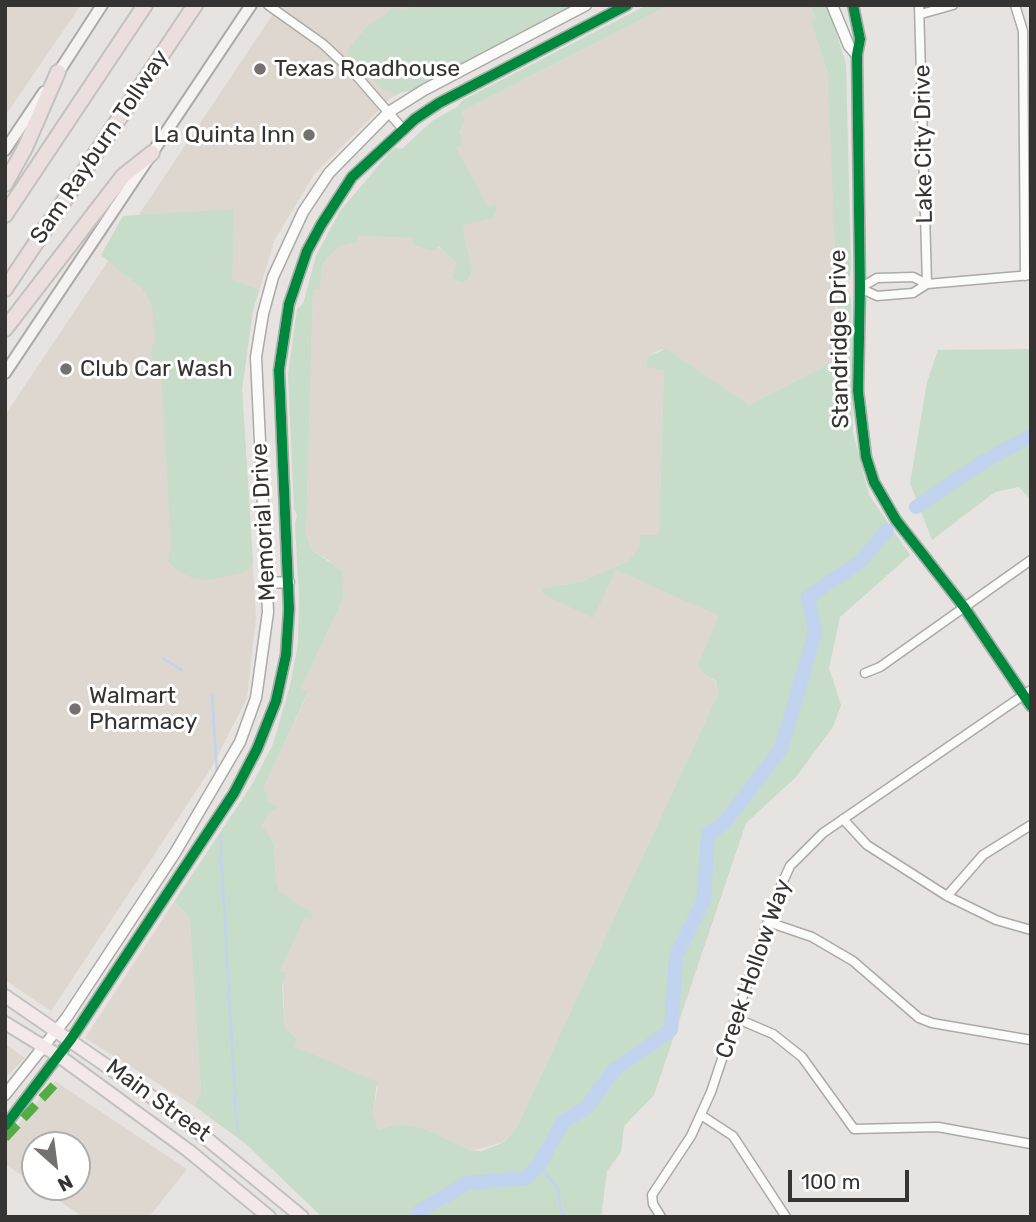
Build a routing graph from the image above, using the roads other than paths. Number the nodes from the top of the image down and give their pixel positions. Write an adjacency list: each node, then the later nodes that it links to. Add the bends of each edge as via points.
1 (102, 5): 14 (main road)
2 (145, 5): 20 (highway, Sam Rayburn Tollway)
3 (195, 5): 24 (highway, Sam Rayburn Tollway)
4 (251, 5): 18 (main road)
5 (268, 5): 15 (street, via 323,44)
6 (586, 5): 15 (street, Memorial Drive)
7 (626, 5): 16 (street, Memorial Drive, via 439,103)
8 (832, 5): 13 (street, Standridge Drive)
9 (853, 5): 13 (street, Standridge Drive, via 860,38)
10 (953, 5): 12 (street)
11 (1015, 5): 21 (street, via 1023,31)
12 (920, 10): 22 (street, Lake City Drive)
13 (857, 55): 23 (street, Standridge Drive)
14 (58, 72): 17 (main road); 19 (highway)
15 (389, 112): 16 (street); 29 (street, Memorial Drive, via 329,173 303,212 285,246 263,314 256,391)
16 (402, 128): 28 (street, Memorial Drive, via 352,177 334,202 307,251 289,304 279,370)
17 (5, 150)
18 (152, 153): 25 (highway, via 123,176); 26 (main road)
19 (5, 184)
20 (5, 215)
21 (1028, 276): 22 (street)
22 (927, 284): 23 (street, via 913,277 877,278); 23 (street, via 912,293 877,296)
23 (860, 288): 30 (street, Standridge Drive, via 858,391 869,469 896,520)
24 (5, 289)
25 (5, 329)
26 (5, 373)
27 (1031, 560): 30 (street)
28 (289, 582): 29 (street); 38 (street, Memorial Drive, via 286,655 276,701 234,793)
29 (265, 583): 36 (street, Memorial Drive, via 264,656 256,698 240,742)
30 (964, 607): 31 (street, via 880,667); 32 (street, Standridge Drive)
31 (864, 673)
32 (1027, 693): 33 (street, Standridge Drive); 34 (street, Creek Hollow Way)
33 (1031, 706)
34 (844, 819): 37 (street, via 867,845); 39 (street, Creek Hollow Way, via 809,844 790,866)
35 (1031, 825): 37 (street, via 983,855)
36 (148, 894): 38 (street); 44 (street, Memorial Drive)
37 (947, 896): 40 (street, via 996,920)
38 (162, 903): 45 (street, Memorial Drive)
39 (768, 922): 42 (street, Creek Hollow Way); 46 (street, via 812,937 853,961 919,1018)
40 (1031, 930)
41 (5, 996): 44 (main road, Main Street)
42 (738, 1019): 50 (street, Creek Hollow Way); 52 (street, via 774,1034 802,1057 854,1129 937,1127)
43 (5, 1023): 47 (main road, Main Street)
44 (57, 1030): 45 (main road, Main Street); 47 (street, Memorial Drive)
45 (71, 1039): 48 (street, Memorial Drive); 54 (main road, Main Street, via 178,1115)
46 (1031, 1040)
47 (44, 1046): 48 (main road, Main Street); 49 (street, Memorial Drive)
48 (59, 1056): 51 (street, Memorial Drive); 53 (main road, Main Street)
49 (5, 1095)
50 (701, 1115): 55 (street, Creek Hollow Way, via 652,1195); 56 (street, via 733,1136)
51 (5, 1126)
52 (1031, 1144)
53 (269, 1217)
54 (302, 1217)
55 (661, 1217)
56 (786, 1217)

